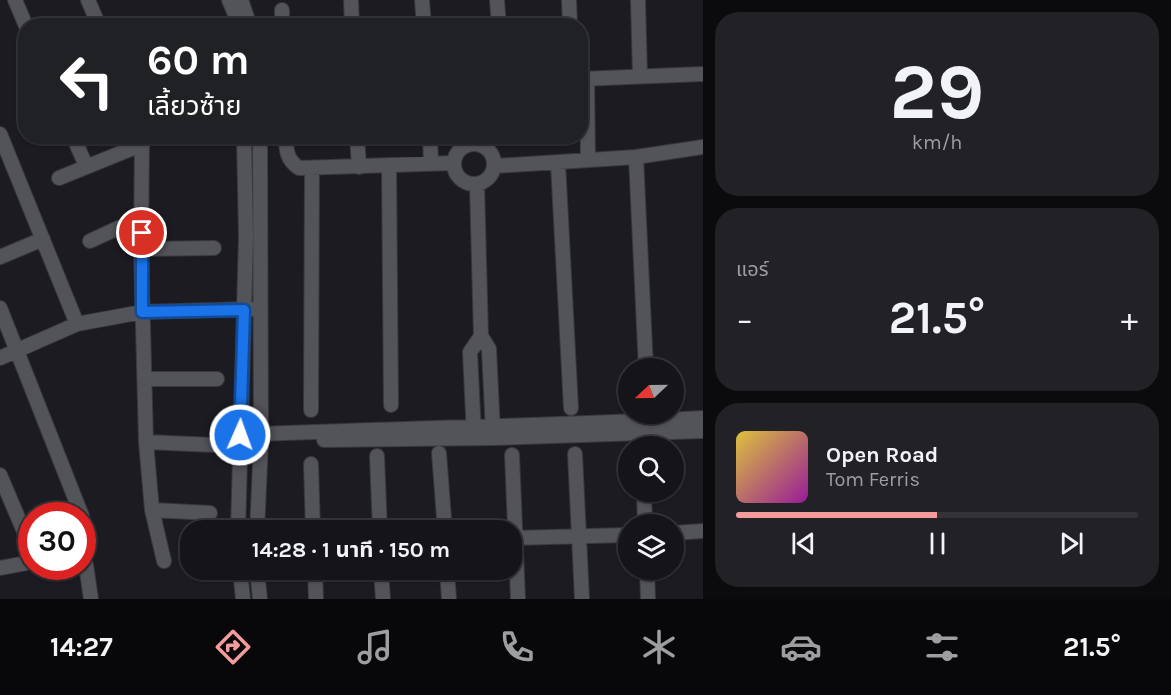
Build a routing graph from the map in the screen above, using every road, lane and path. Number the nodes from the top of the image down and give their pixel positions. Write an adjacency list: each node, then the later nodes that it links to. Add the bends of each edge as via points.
1 (15, 0): 11 (street)
2 (88, 0): 12 (street)
3 (229, 0): 13 (street)
4 (241, 0): 14 (street)
5 (351, 0): 16 (street)
6 (422, 0): 17 (street)
7 (497, 0): 18 (street)
8 (569, 0): 19 (street)
9 (638, 0): 21 (street)
10 (282, 10): 15 (street)
11 (23, 18)
12 (96, 18)
13 (236, 18)
14 (247, 18)
15 (282, 18)
16 (352, 18)
17 (423, 18)
18 (498, 18)
19 (570, 18)
20 (703, 74): 21 (street)
21 (640, 76): 22 (street)
22 (588, 78)
23 (0, 134): 38 (street)
24 (76, 144): 42 (street)
25 (133, 144): 42 (street)
26 (142, 144): 49 (street)
27 (244, 144): 57 (street)
28 (260, 144): 56 (street)
29 (286, 144): 46 (street, via 291,163)
30 (358, 144): 43 (street)
31 (430, 144): 41 (street)
32 (471, 144): 39 (street, via 456,155)
33 (486, 144): 45 (street)
34 (587, 144): 37 (street)
35 (703, 147): 36 (street)
36 (636, 157): 37 (street); 63 (street)
37 (588, 160): 40 (street)
38 (5, 163): 50 (street)
39 (454, 163): 41 (street); 48 (street, via 460,179)
40 (558, 163): 45 (street); 67 (street)
41 (431, 164): 44 (street)
42 (86, 166): 47 (street)
43 (359, 166): 44 (street); 46 (street)
44 (389, 166): 66 (street)
45 (495, 166): 48 (street, via 490,177)
46 (312, 169): 68 (street)
47 (59, 178)
48 (477, 185): 60 (street)
49 (142, 217): 51 (street); 53 (street)
50 (43, 238): 54 (street); 59 (street)
51 (90, 241)
52 (214, 248): 53 (street)
53 (141, 249): 58 (street)
54 (0, 257)
55 (0, 308): 61 (street)
56 (261, 309): 57 (street); 73 (street)
57 (244, 310): 58 (street); 74 (street)
58 (142, 312): 59 (street); 64 (street)
59 (77, 324): 61 (street)
60 (481, 336): 71 (street, via 470,352); 72 (street, via 489,349)
61 (17, 350): 62 (street); 83 (street)
62 (0, 358)
63 (645, 358)
64 (146, 378): 65 (street); 75 (street)
65 (217, 379)
66 (391, 405)
67 (572, 408)
68 (311, 410)
69 (703, 418): 72 (street)
70 (703, 431): 72 (street)
71 (474, 432): 72 (street); 73 (street)
72 (493, 432)
73 (261, 438): 74 (street); 88 (street)
74 (240, 439): 87 (street)
75 (146, 442): 76 (street); 84 (street)
76 (214, 445)
77 (439, 453): 91 (street)
78 (575, 454): 96 (street)
79 (512, 455): 92 (street)
80 (377, 456): 90 (street)
81 (311, 464): 89 (street)
82 (0, 475): 86 (street)
83 (76, 502)
84 (152, 510): 85 (street); 98 (street)
85 (210, 513)
86 (18, 517)
87 (238, 520)
88 (257, 520)
89 (313, 520)
90 (380, 520)
91 (444, 520)
92 (513, 520)
93 (703, 531): 94 (street)
94 (684, 532)
95 (618, 535): 96 (street)
96 (579, 537): 97 (street); 116 (street)
97 (522, 538)
98 (164, 561)
99 (18, 565): 100 (street)
100 (0, 568)
101 (89, 580): 109 (street)
102 (241, 580): 110 (street)
103 (258, 580): 111 (street)
104 (315, 580): 112 (street)
105 (381, 580): 113 (street)
106 (448, 580): 114 (street)
107 (516, 580): 115 (street)
108 (647, 580): 117 (street)
109 (92, 599)
110 (243, 599)
111 (260, 599)
112 (316, 599)
113 (382, 599)
114 (449, 599)
115 (518, 599)
116 (582, 599)
117 (648, 599)

